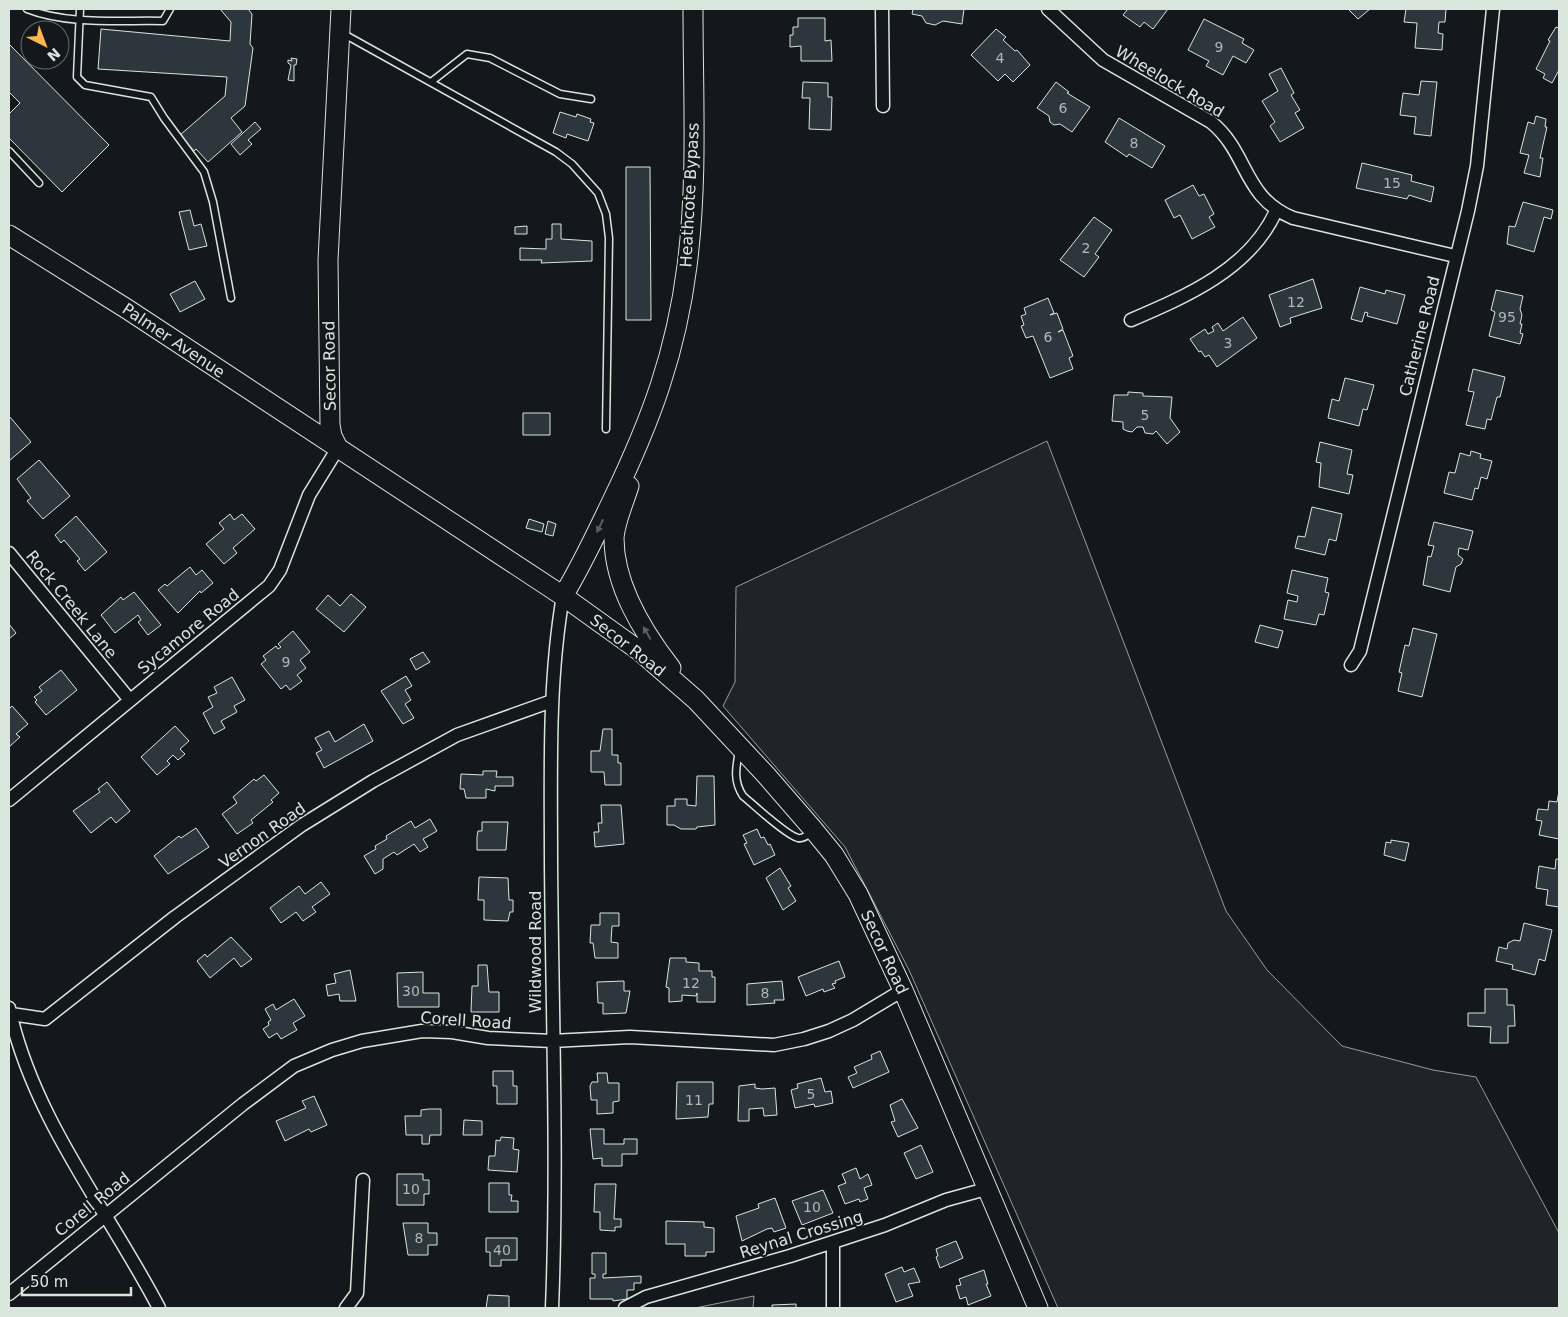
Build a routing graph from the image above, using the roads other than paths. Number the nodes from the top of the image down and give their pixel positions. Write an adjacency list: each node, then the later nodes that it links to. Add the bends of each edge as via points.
1 (27, 9): 9 (lane, via 43,15)
2 (80, 9): 9 (lane)
3 (170, 9): 9 (lane, via 163,21)
4 (341, 9): 10 (main road, Secor Road)
5 (693, 9): 22 (main road, Heathcote Bypass, via 693,168 687,266 673,344)
6 (882, 9): 13 (street)
7 (1048, 9): 16 (street, Wheelock Road, via 1103,60 1221,130 1265,202)
8 (1493, 9): 18 (street, Catherine Road, via 1477,166)
9 (80, 19): 19 (lane, via 77,77 85,85 151,97 204,172 213,202)
10 (340, 32): 11 (lane); 23 (main road, Secor Road, via 328,260 330,425)
11 (431, 82): 12 (lane, via 466,54 490,58 560,94); 21 (lane, via 556,152 572,164 598,193 606,214 609,238)
12 (591, 99)
13 (883, 106)
14 (9, 150): 15 (lane)
15 (39, 183)
16 (1276, 211): 18 (street, Wheelock Road, via 1293,218); 20 (street, via 1268,230 1240,261 1215,278)
17 (9, 235): 23 (main road, Palmer Avenue, via 127,308)
18 (1455, 256): 26 (street, Catherine Road, via 1360,650)
19 (231, 298)
20 (1131, 320)
21 (606, 429)
22 (644, 435): 25 (main road, one-way to 25, via 582,565); 28 (main road, one-way to 22, via 648,636 629,601 618,570 614,537)
23 (338, 448): 25 (main road, Secor Road); 27 (street, Sycamore Road, via 309,495 280,570 269,586)
24 (9, 552): 27 (street, Rock Creek Lane)
25 (563, 596): 28 (main road, Secor Road, via 641,652); 29 (street, Wildwood Road)
26 (1351, 666)
27 (129, 699): 31 (street, Sycamore Road)
28 (696, 700): 30 (main road, Secor Road)
29 (552, 701): 34 (street, Vernon Road, via 457,735 326,811 175,918 46,1019); 35 (street, Wildwood Road)
30 (740, 747): 32 (main road, Secor Road); 32 (lane, via 735,773 743,796 798,838)
31 (9, 800)
32 (815, 830): 33 (main road, Secor Road, via 858,894)
33 (903, 990): 35 (street, Corell Road, via 830,1031 774,1045 630,1037); 37 (main road, Secor Road)
34 (10, 1010): 38 (street, via 23,1058 39,1094)
35 (552, 1040): 38 (street, Corell Road, via 488,1038 422,1030 332,1050 286,1072); 43 (street, Wildwood Road, via 556,1205)
36 (363, 1180): 42 (street, via 357,1293)
37 (986, 1189): 39 (street, Reynal Crossing, via 946,1200); 46 (main road, Secor Road)
38 (104, 1216): 40 (street, Corell Road); 41 (street)
39 (833, 1242): 44 (street, Reynal Crossing, via 646,1297); 45 (street)
40 (9, 1294)
41 (159, 1308)
42 (346, 1308)
43 (552, 1308)
44 (625, 1308)
45 (833, 1308)
46 (1038, 1308)

